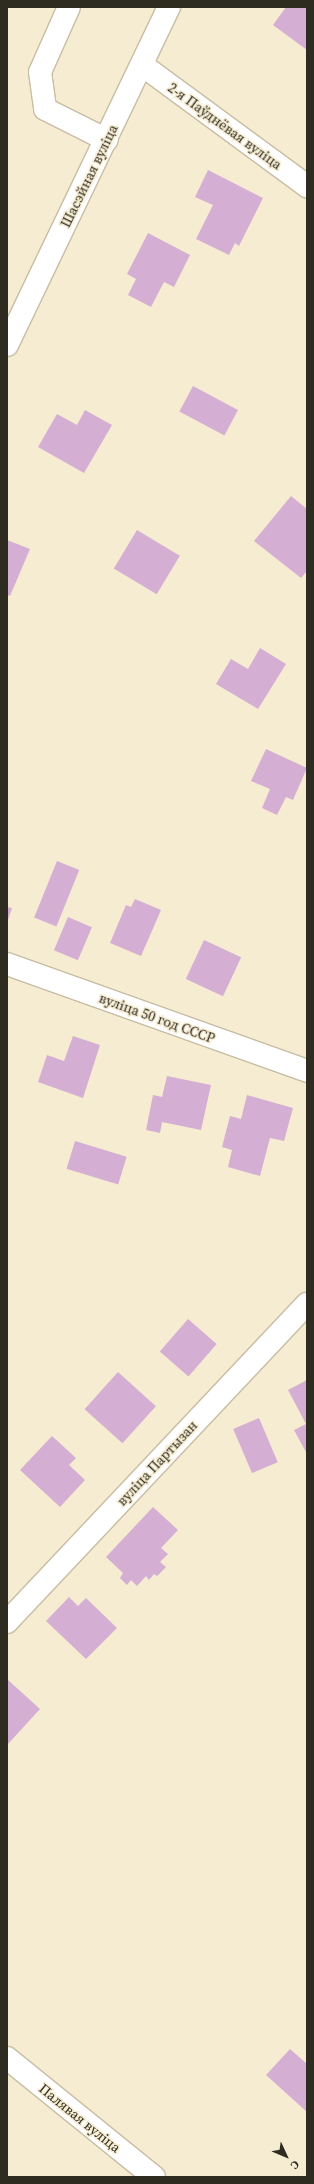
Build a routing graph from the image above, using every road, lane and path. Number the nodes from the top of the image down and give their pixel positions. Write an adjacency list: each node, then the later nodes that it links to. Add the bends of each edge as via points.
1 (70, 7): 4 (street, via 40,72 45,109)
2 (170, 7): 3 (street, Шасэйная вуліца)
3 (142, 65): 4 (street, Шасэйная вуліца); 5 (street, 2-я Паўднёвая вуліца)
4 (106, 140): 6 (street, Шасэйная вуліца)
5 (307, 186)
6 (7, 345)
7 (7, 964): 8 (street, вуліца 50 год СССР)
8 (307, 1071)
9 (307, 1304): 10 (street, вуліца Партызан)
10 (7, 1622)
11 (7, 2058): 12 (street, Палявая вуліца)
12 (154, 2177)

